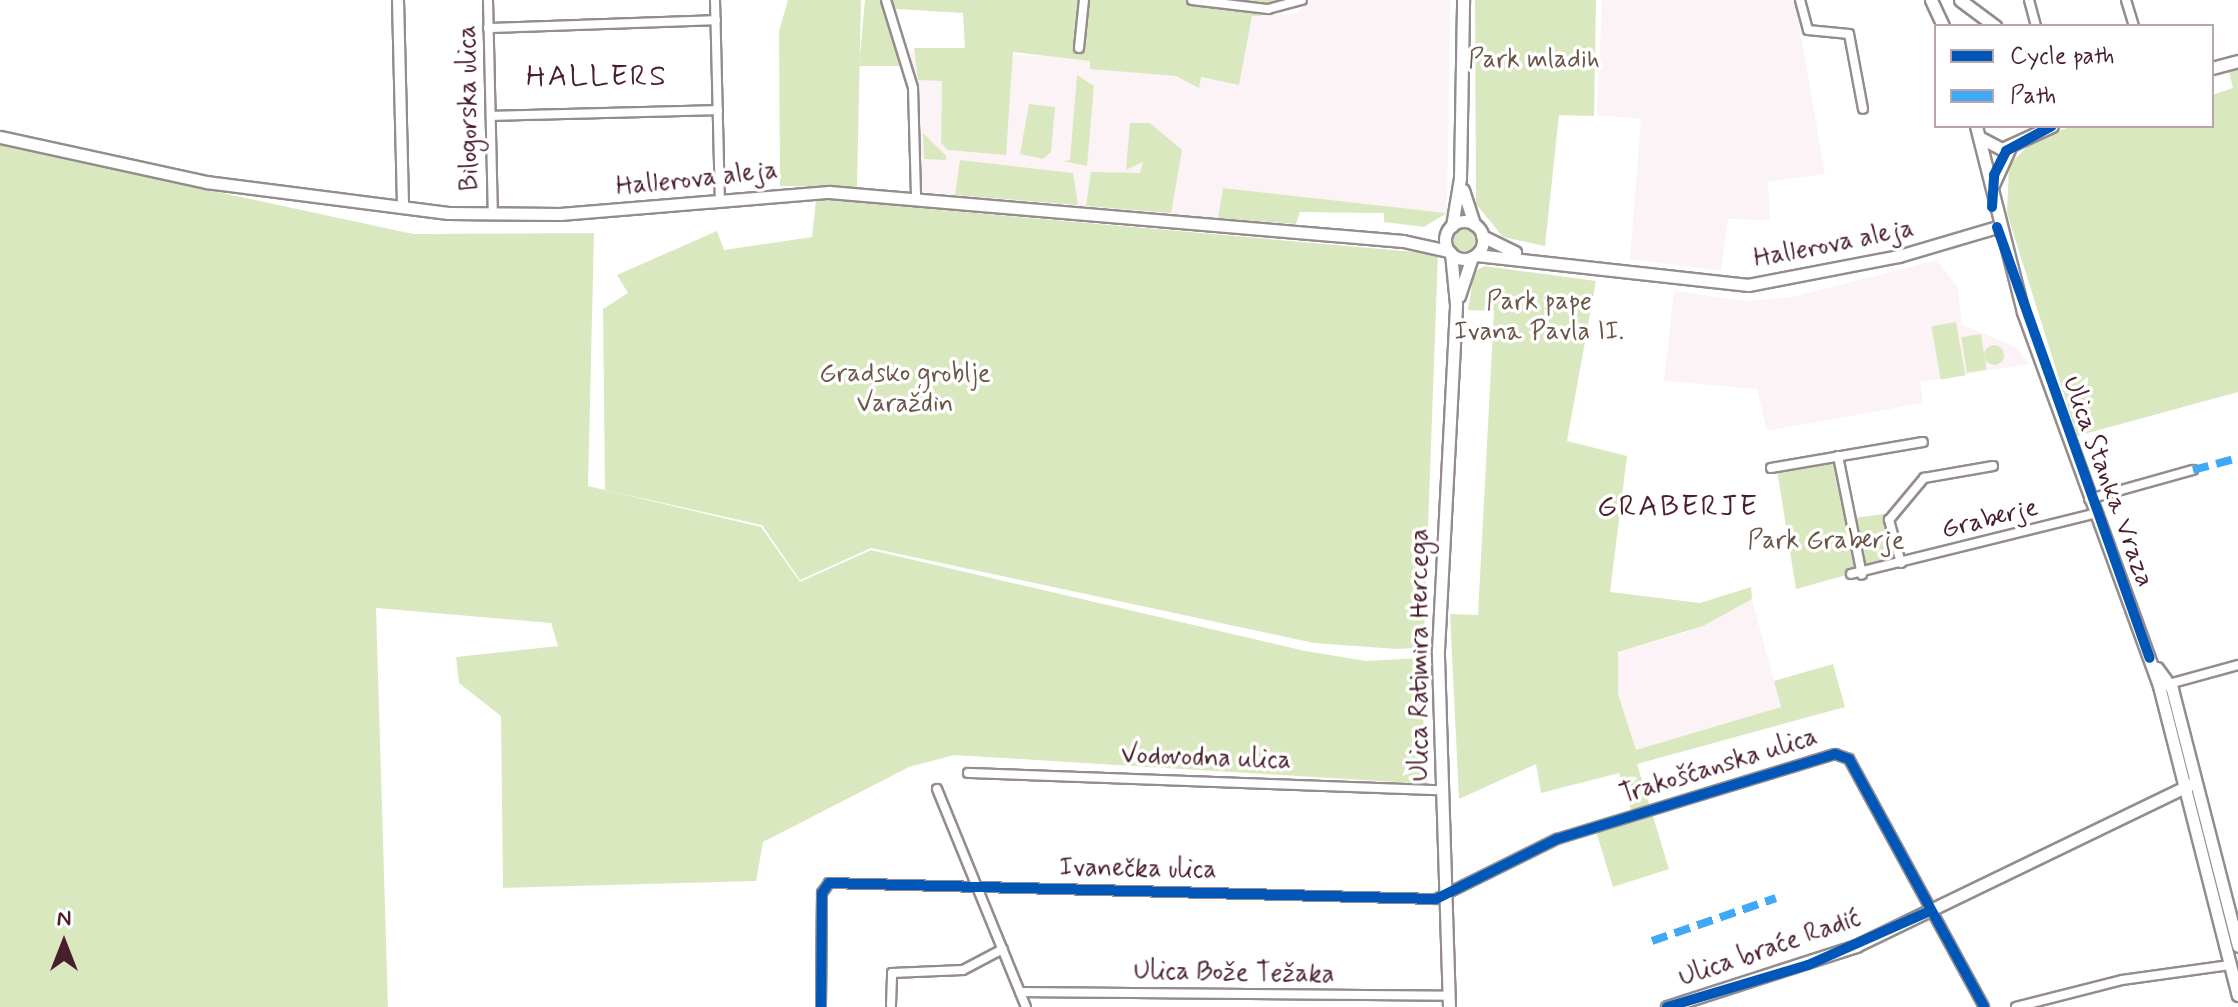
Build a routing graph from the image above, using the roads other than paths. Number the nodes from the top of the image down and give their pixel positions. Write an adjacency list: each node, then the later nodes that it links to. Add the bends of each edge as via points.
1 (398, 0): 34 (street)
2 (488, 0): 19 (street, Bilogorska ulica)
3 (715, 0): 14 (street)
4 (886, 0): 31 (street, via 913,88)
5 (1084, 0): 20 (street)
6 (1192, 0): 7 (street, via 1268,9)
7 (1302, 0)
8 (1463, 0): 30 (main road)
9 (1800, 0): 23 (street, via 1808,30 1849,34)
10 (1931, 0): 15 (main road)
11 (1960, 0): 16 (main road)
12 (2029, 0): 17 (street)
13 (2126, 0): 18 (street)
14 (716, 20): 19 (street); 24 (street)
15 (1942, 24)
16 (1992, 24)
17 (2035, 24)
18 (2133, 24)
19 (488, 28): 25 (street, Bilogorska ulica)
20 (1079, 48)
21 (2238, 61): 22 (main road)
22 (2214, 67)
23 (1863, 109)
24 (718, 110): 25 (street); 32 (street)
25 (491, 116): 35 (street, Bilogorska ulica)
26 (2047, 128): 29 (main road)
27 (1978, 131): 29 (main road, via 1995,149); 33 (main road, Ulica Stanka Vraza)
28 (0, 137): 34 (main road, Hallerova aleja, via 206,182)
29 (2014, 142): 33 (main road, Ulica Stanka Vraza, via 1996,166)
30 (1460, 178): 36 (main road); 38 (main road, Ulica Ratimira Hercega)
31 (916, 198): 32 (main road, Hallerova aleja, via 829,192); 40 (main road, Hallerova aleja)
32 (720, 199): 35 (main road, Hallerova aleja)
33 (1992, 207): 37 (main road, Ulica Stanka Vraza)
34 (403, 208): 35 (main road, Hallerova aleja)
35 (493, 216)
36 (1474, 224): 38 (main road, Hallerova aleja); 39 (main road)
37 (1997, 227): 43 (main road, Hallerova aleja, via 1748,285); 50 (main road, Ulica Stanka Vraza)
38 (1450, 228): 40 (main road, Hallerova aleja); 41 (main road, Ulica Ratimira Hercega)
39 (1482, 236): 42 (main road, Ulica Ratimira Hercega); 43 (main road, Hallerova aleja)
40 (1403, 241): 41 (main road, Hallerova aleja)
41 (1450, 252): 42 (main road, Hallerova aleja); 44 (main road, Ulica Ratimira Hercega)
42 (1474, 256): 43 (main road, Hallerova aleja); 44 (main road, Ulica Ratimira Hercega)
43 (1535, 259)
44 (1456, 304): 60 (main road, Ulica Ratimira Hercega, via 1438,638)
45 (1923, 442): 46 (street)
46 (1838, 456): 48 (street); 54 (street)
47 (1993, 466): 52 (street, via 1924,478 1889,520)
48 (1771, 468)
49 (2193, 470): 50 (street)
50 (2089, 499): 51 (main road, Ulica Stanka Vraza)
51 (2094, 514): 52 (street, Graberje); 56 (main road, Ulica Stanka Vraza)
52 (1901, 563): 54 (street, Graberje)
53 (1851, 574): 54 (street, Graberje)
54 (1862, 575)
55 (2238, 665): 56 (street)
56 (2164, 685): 58 (main road, Ulica Stanka Vraza)
57 (968, 773): 60 (street, Vodovodna ulica)
58 (2187, 784): 63 (main road, Ulica braće Radić); 64 (main road, Ulica Stanka Vraza); 66 (main road, Ulica Stanka Vraza)
59 (937, 789): 61 (street)
60 (1442, 790): 62 (main road, Ulica Ratimira Hercega)
61 (975, 888): 62 (street, Ivanečka ulica); 65 (street); 71 (street, Ivanečka ulica, via 829,883)
62 (1446, 898): 63 (street, Trakošćanska ulica, via 1557,839 1835,754 1849,759); 69 (main road, Ulica Ratimira Hercega)
63 (1930, 911): 73 (main road, Ulica braće Radić, via 1808,965); 74 (street, Trakošćanska ulica)
64 (2238, 946)
65 (1003, 949): 67 (street); 70 (street, via 963,970 892,973)
66 (2230, 965): 68 (main road, Ulica Stanka Vraza); 75 (street, via 2122,980)
67 (1020, 992): 69 (street, Ulica Bože Težaka); 72 (street)
68 (2238, 995)
69 (1449, 1002)
70 (891, 1005)
71 (821, 1007)
72 (1026, 1007)
73 (1667, 1007)
74 (1984, 1007)
75 (2016, 1007)

